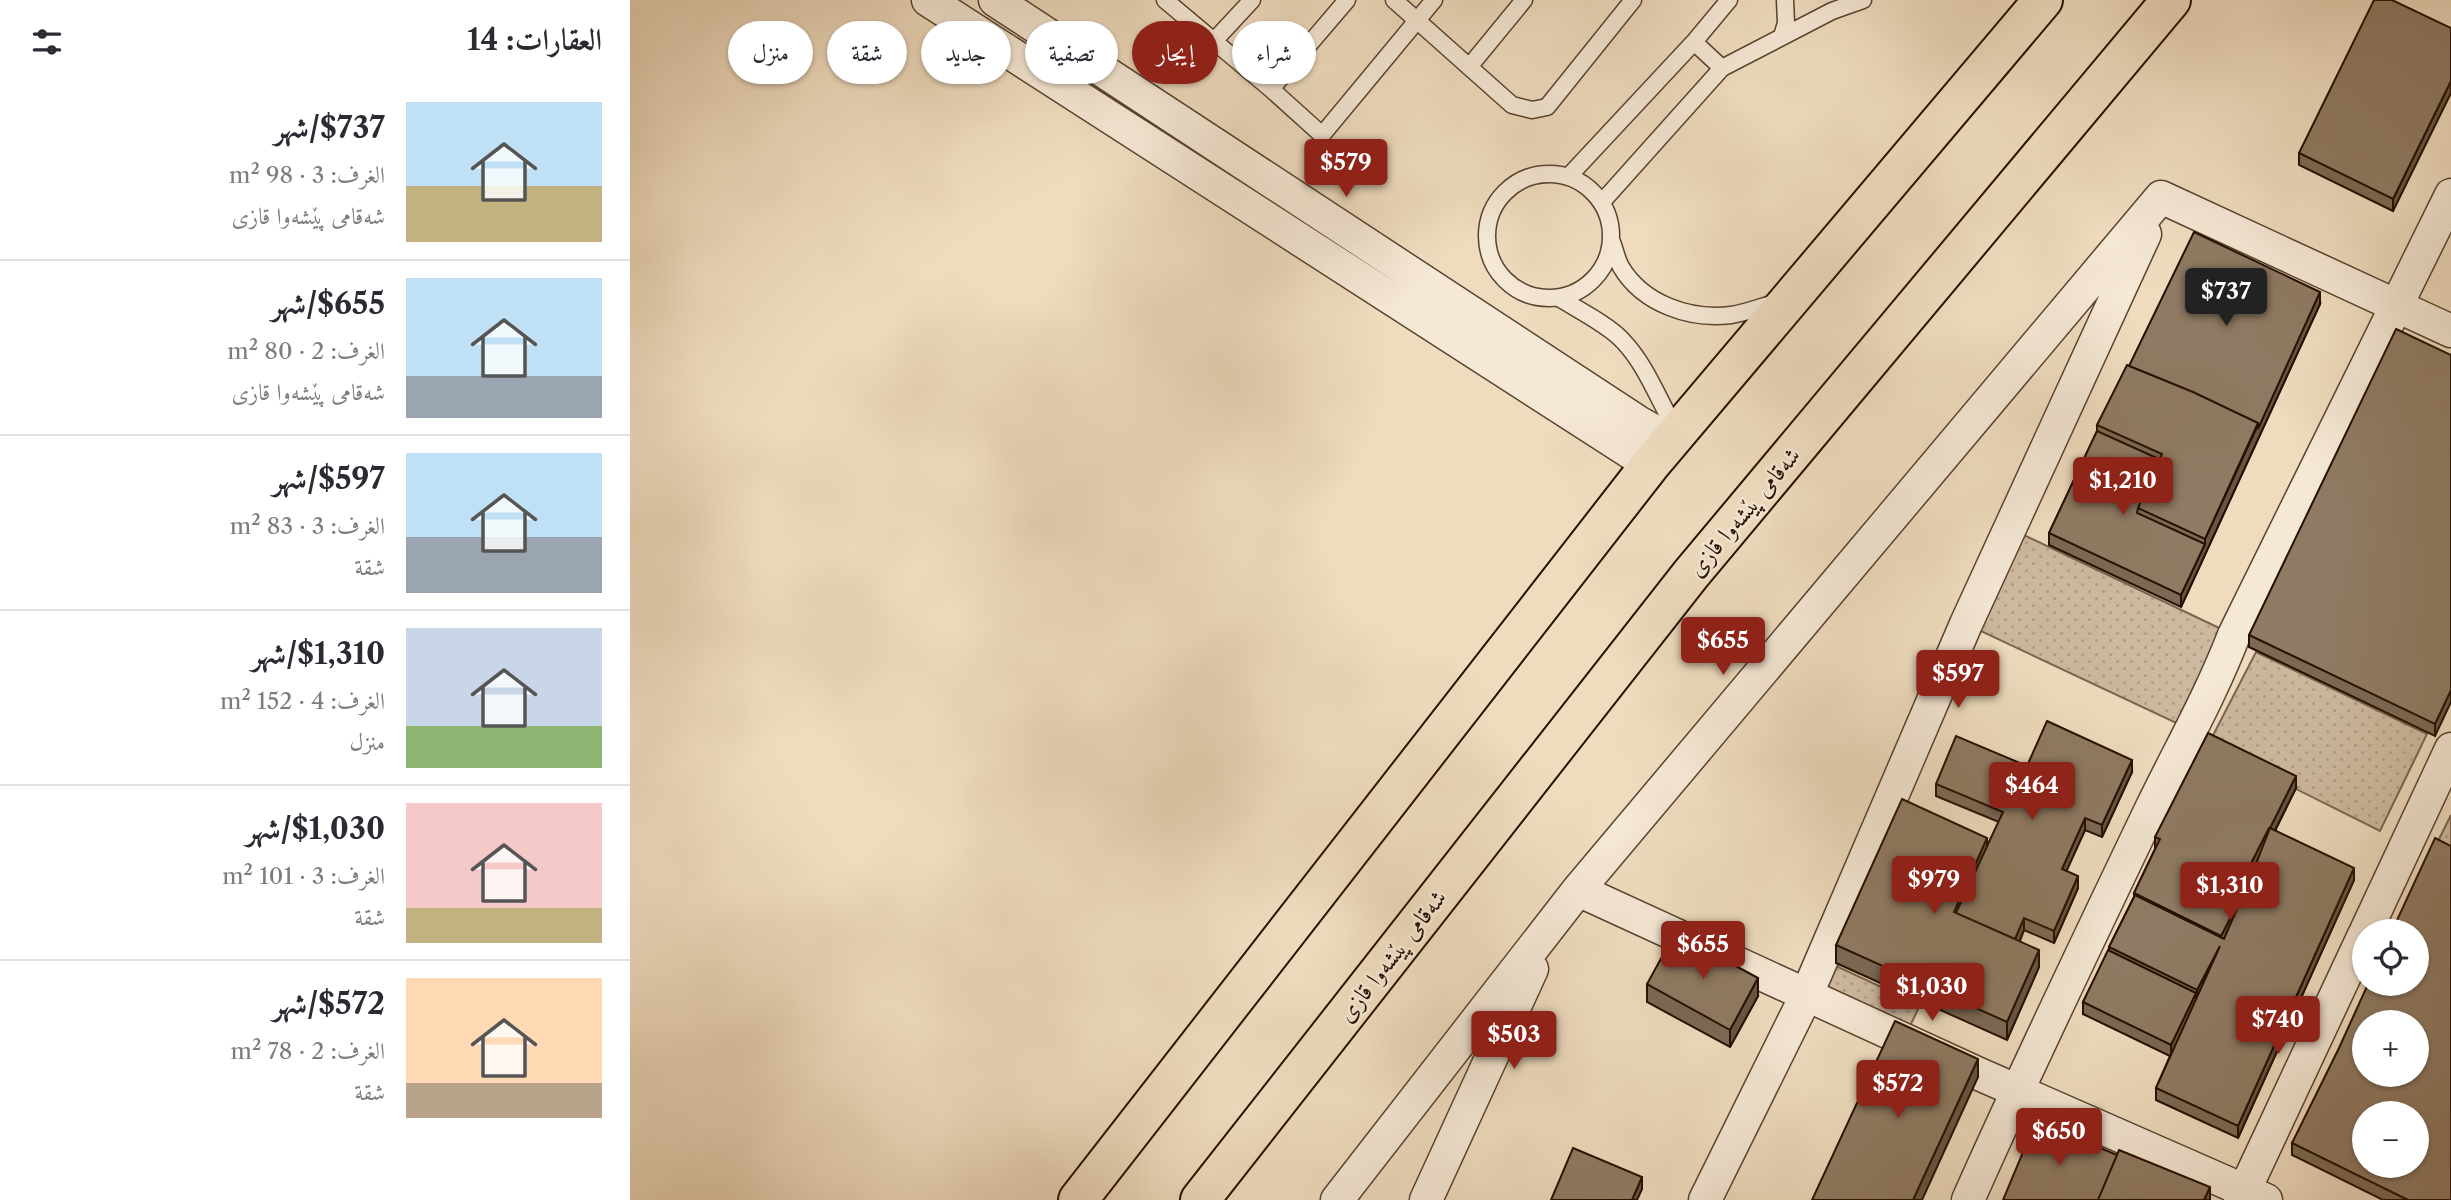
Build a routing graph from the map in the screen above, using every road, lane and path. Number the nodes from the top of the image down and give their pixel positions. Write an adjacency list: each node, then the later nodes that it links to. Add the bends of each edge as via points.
1 (928, 0): 33 (street)
2 (995, 0): 33 (street, via 1638,422)
3 (1165, 0): 16 (lane)
4 (1252, 0): 18 (lane)
5 (1347, 0): 23 (lane)
6 (1394, 0): 15 (lane)
7 (1434, 0): 15 (lane)
8 (1524, 0): 21 (lane)
9 (1633, 0): 21 (lane, via 1546,107 1532,110 1512,105)
10 (1729, 0): 19 (lane)
11 (1785, 0): 17 (lane)
12 (1863, 0): 17 (lane)
13 (2043, 0): 30 (highway)
14 (2171, 0): 43 (highway, شەقامی پێشەوا قازی, via 1692,575)
15 (1417, 20): 21 (lane); 23 (lane, via 1322,135)
16 (1190, 21)
17 (1782, 36): 22 (lane)
18 (1218, 37)
19 (1694, 42): 22 (lane); 24 (lane)
20 (1218, 44): 23 (lane)
21 (1469, 67)
22 (1722, 68): 27 (lane)
23 (1271, 89)
24 (1569, 177): 27 (lane, via 1588,187); 29 (lane, via 1549,173 1510,187 1496,202 1486,241 1491,261 1519,291 1538,298)
25 (2451, 195): 31 (street)
26 (2161, 197): 31 (street); 35 (street); 39 (street, via 1966,624)
27 (1602, 202): 28 (lane)
28 (1612, 242): 29 (lane, via 1595,279); 30 (lane, via 1620,267 1638,289 1667,306 1696,315 1731,315)
29 (1559, 298): 33 (lane, via 1623,340 1645,370 1659,402)
30 (1791, 298): 33 (highway)
31 (2396, 305): 32 (street); 40 (street)
32 (2451, 331)
33 (1666, 446): 42 (highway)
34 (2451, 750): 36 (street)
35 (1577, 890): 37 (street); 39 (street)
36 (2372, 919)
37 (1554, 920): 44 (street); 45 (street)
38 (2352, 963): 41 (street)
39 (1807, 994): 40 (street); 46 (street)
40 (2017, 1090): 41 (street); 47 (street)
41 (2250, 1197)
42 (1078, 1200)
43 (1200, 1200)
44 (1337, 1200)
45 (1426, 1200)
46 (1705, 1200)
47 (1968, 1200)

